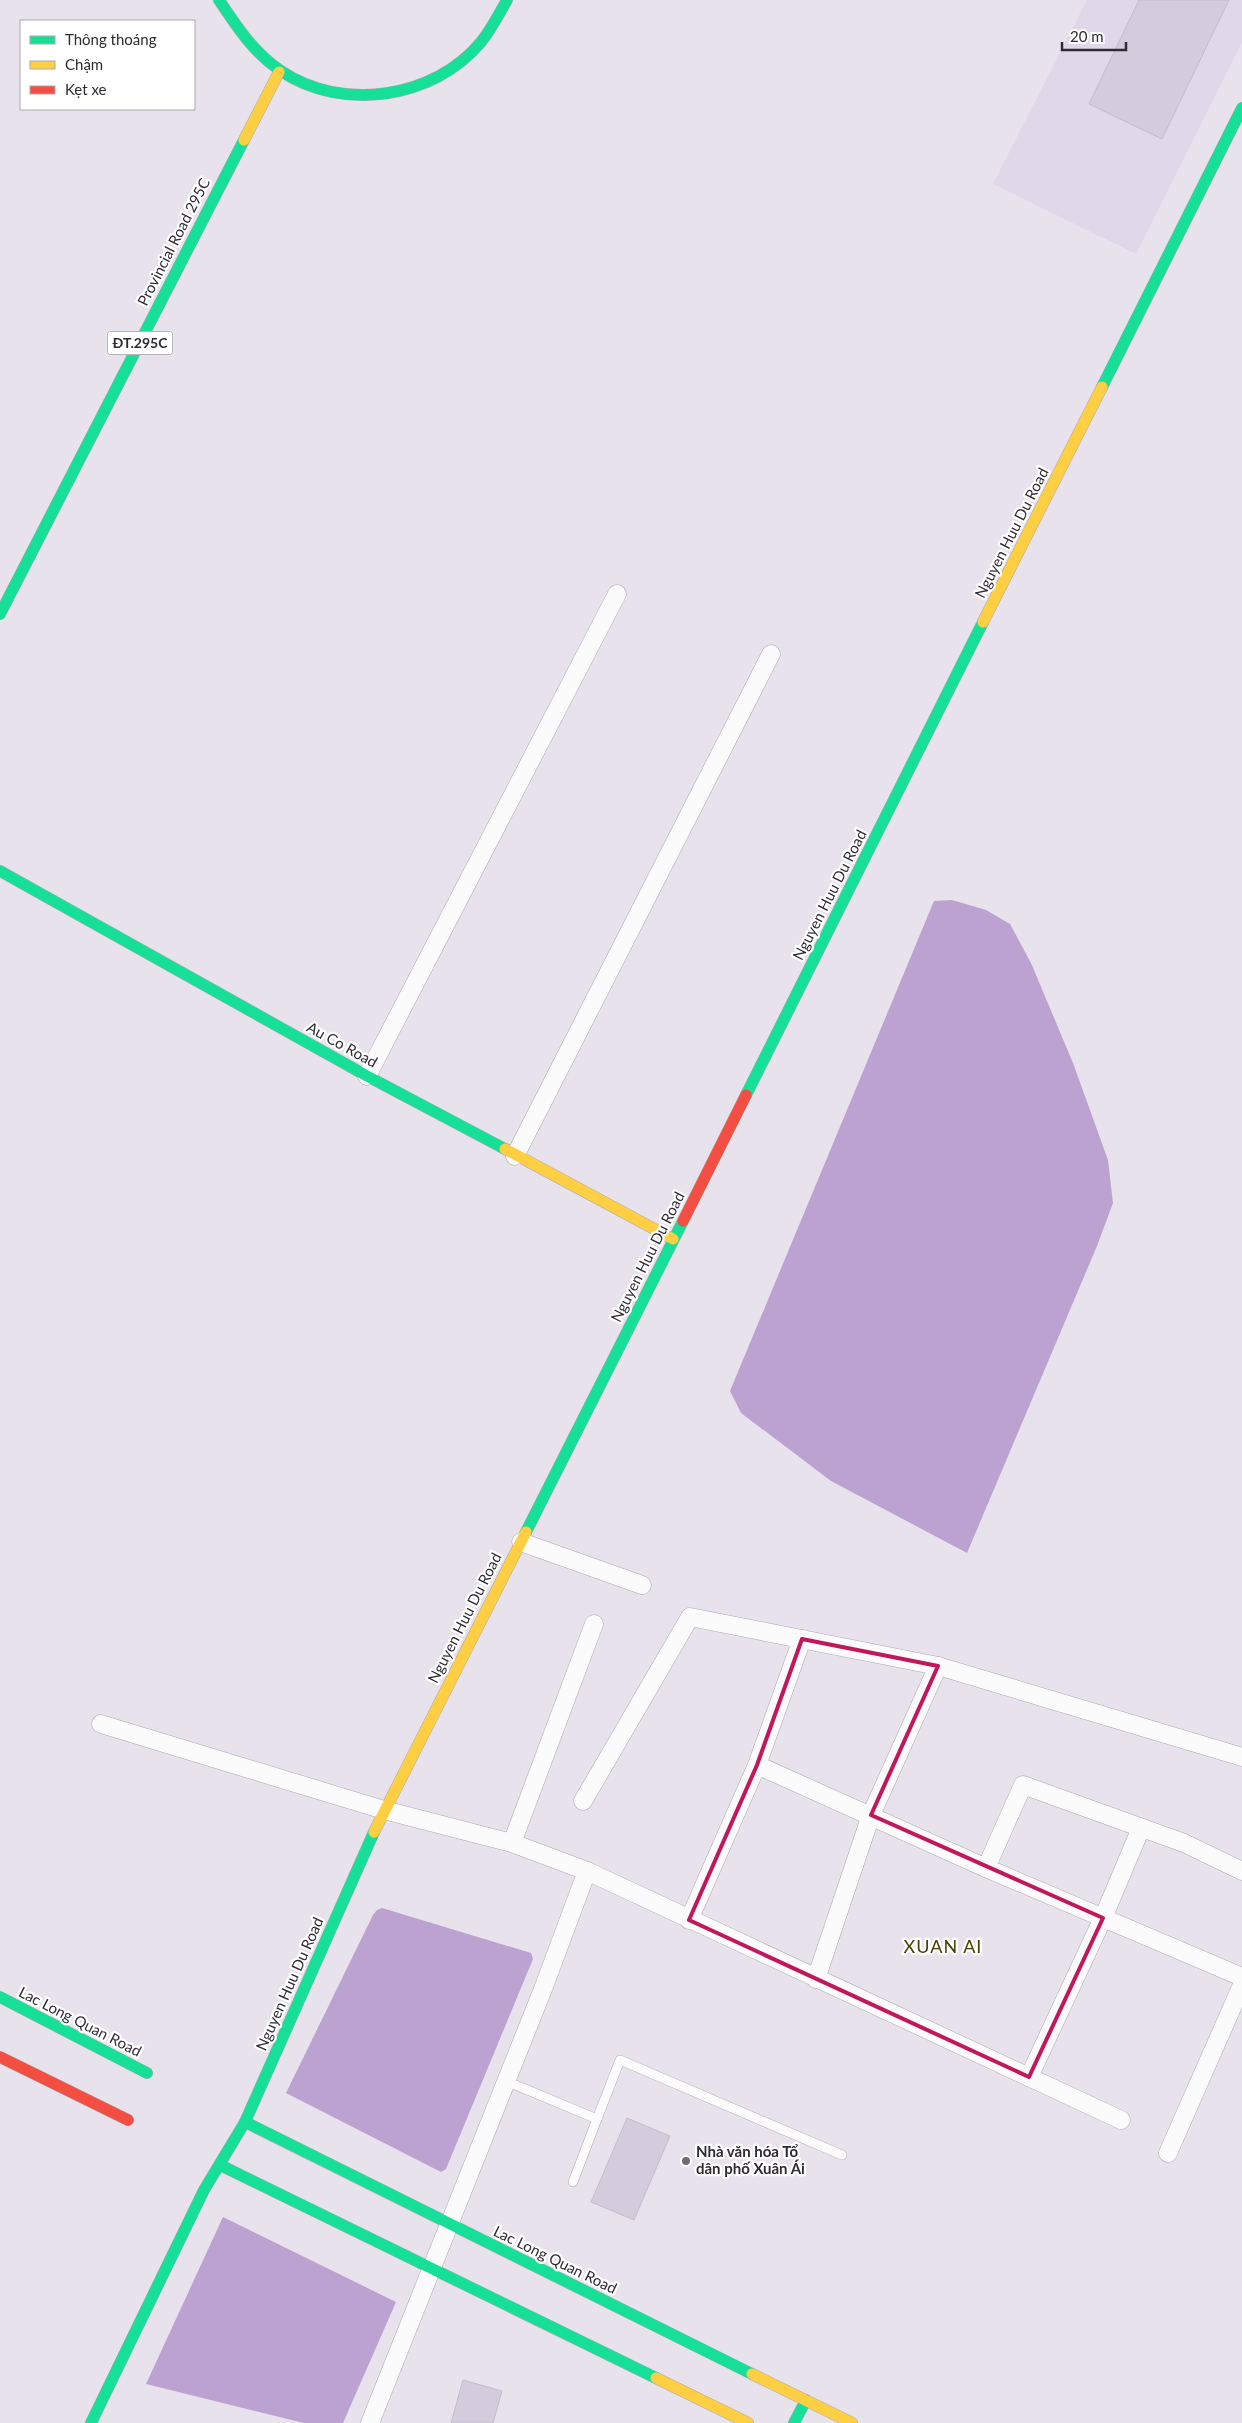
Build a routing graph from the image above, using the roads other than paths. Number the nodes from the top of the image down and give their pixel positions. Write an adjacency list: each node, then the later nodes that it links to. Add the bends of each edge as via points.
1 (220, 0): 3 (main road, via 241,38)
2 (507, 0): 3 (main road, via 492,28 462,60 405,90 384,94 340,94 298,82)
3 (279, 72): 6 (main road, Provincial Road 295C / ĐT.295C)
4 (1242, 108): 11 (main road, Nguyen Huu Du Road)
5 (617, 594): 9 (street)
6 (0, 614)
7 (771, 654): 10 (street)
8 (0, 871): 9 (main road, Au Co Road)
9 (367, 1076): 10 (main road, Au Co Road)
10 (516, 1156): 11 (main road, Au Co Road)
11 (674, 1239): 12 (main road, Nguyen Huu Du Road)
12 (521, 1542): 13 (street); 21 (main road, Nguyen Huu Du Road)
13 (642, 1585)
14 (594, 1624): 24 (street)
15 (802, 1639): 16 (street); 19 (street); 20 (street, via 690,1617)
16 (938, 1666): 18 (street); 22 (street)
17 (101, 1724): 21 (street)
18 (1242, 1757)
19 (757, 1765): 22 (street); 29 (street)
20 (584, 1801)
21 (384, 1810): 24 (street); 41 (main road, Nguyen Huu Du Road)
22 (872, 1815): 25 (street); 31 (street)
23 (1141, 1828): 25 (street, via 1023,1785); 27 (street); 28 (street)
24 (512, 1843): 26 (street)
25 (986, 1868): 28 (street)
26 (587, 1871): 29 (street); 37 (street)
27 (1242, 1871)
28 (1104, 1918): 30 (street); 36 (street)
29 (689, 1920): 31 (street)
30 (1242, 1977)
31 (816, 1979): 36 (street)
32 (1242, 1985): 42 (street)
33 (0, 1997): 35 (main road, Lac Long Quan Road)
34 (0, 2057): 39 (main road)
35 (147, 2073)
36 (1029, 2077): 40 (street)
37 (506, 2081): 38 (lane); 46 (street)
38 (597, 2119): 43 (lane, via 620,2060); 45 (lane)
39 (128, 2120)
40 (1121, 2120)
41 (245, 2122): 44 (main road, Nguyen Huu Du Road); 46 (main road, Lac Long Quan Road)
42 (1168, 2153)
43 (842, 2155)
44 (220, 2164): 47 (main road); 49 (main road, Nguyen Huu Du Road, via 204,2190)
45 (573, 2182)
46 (448, 2223): 47 (street); 48 (main road, Lac Long Quan Road)
47 (432, 2266): 50 (street); 51 (main road)
48 (806, 2400): 52 (main road); 53 (main road, Lac Long Quan Road)
49 (90, 2423)
50 (370, 2423)
51 (748, 2423)
52 (794, 2423)
53 (852, 2423)

